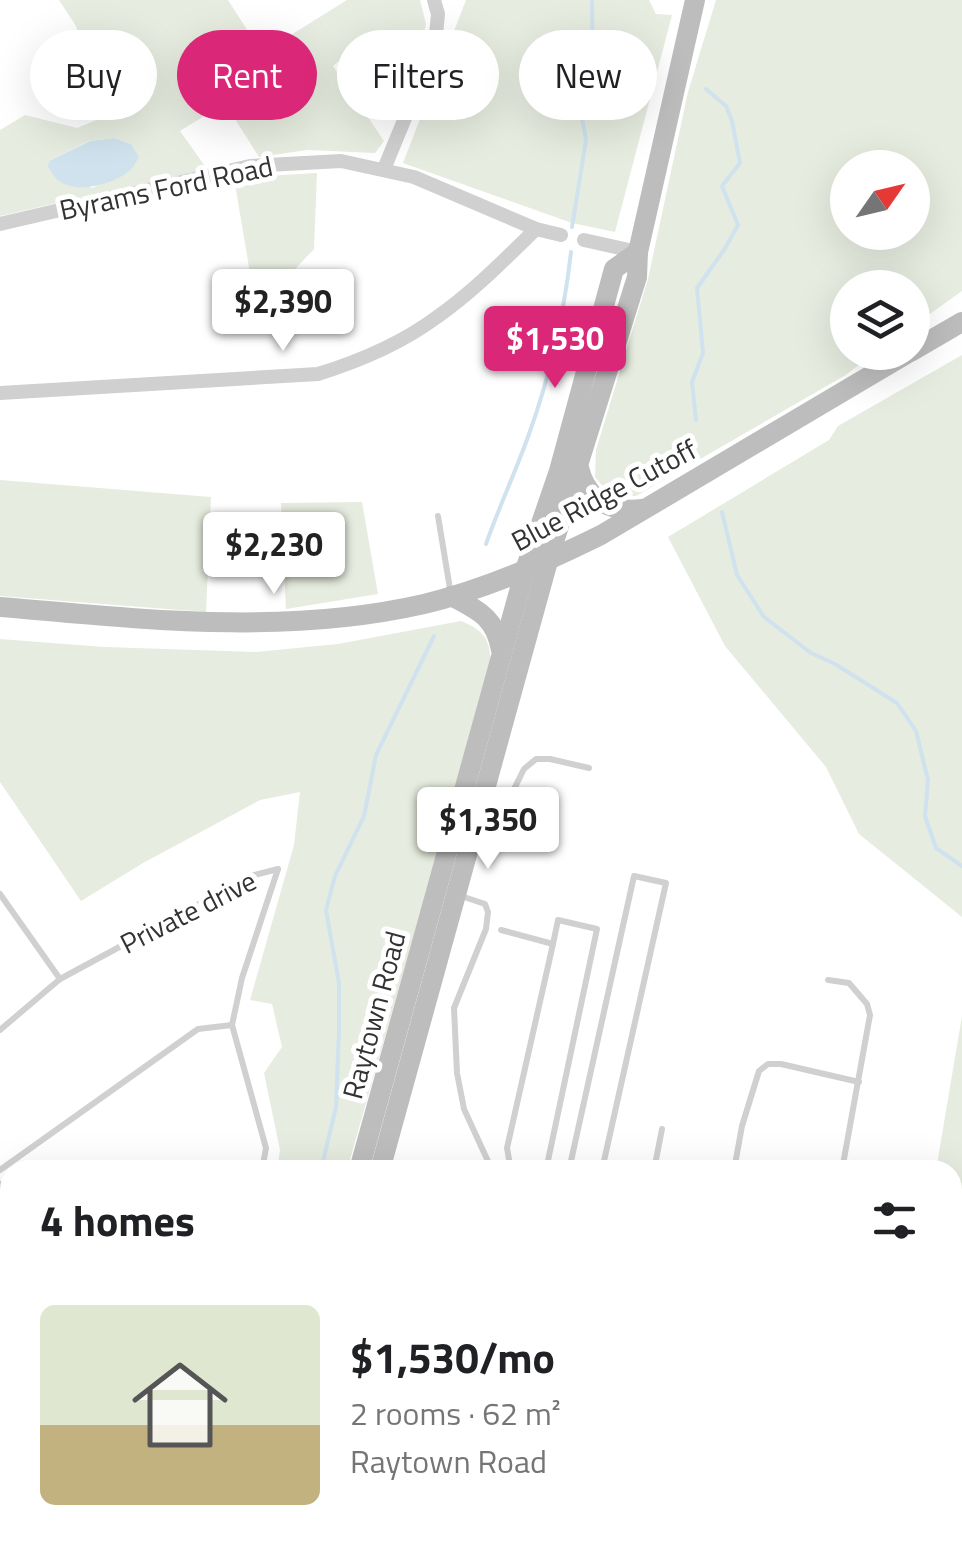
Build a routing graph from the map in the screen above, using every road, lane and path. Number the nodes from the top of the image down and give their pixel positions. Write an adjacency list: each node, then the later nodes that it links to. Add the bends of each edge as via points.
1 (434, 0): 3 (street, via 435,45)
2 (695, 0): 8 (main road, Raytown Road)
3 (384, 169): 4 (street, Byrams Ford Road, via 341,161 250,166); 5 (street, Byrams Ford Road)
4 (0, 224)
5 (536, 229): 6 (street, Byrams Ford Road); 12 (street, via 437,318 356,362 318,374)
6 (561, 235)
7 (584, 240): 8 (street)
8 (638, 252): 13 (main road, Raytown Road, via 637,277); 17 (main road, Raytown Road, via 614,270)
9 (962, 322): 10 (main road, Blue Ridge Cutoff)
10 (930, 341)
11 (880, 370): 14 (main road, Blue Ridge Cutoff)
12 (0, 393)
13 (578, 468): 14 (main road, via 605,506); 16 (main road, Raytown Road)
14 (644, 509): 16 (main road, Blue Ridge Cutoff)
15 (438, 516): 18 (lane)
16 (548, 561): 17 (main road, Blue Ridge Cutoff); 22 (main road, Raytown Road)
17 (525, 570): 18 (main road, Blue Ridge Cutoff); 20 (main road, Raytown Road)
18 (451, 596): 19 (main road, Blue Ridge Cutoff, via 378,613 242,624); 20 (main road, via 486,616)
19 (0, 608)
20 (502, 652): 22 (main road, Raytown Road)
21 (589, 768): 22 (lane, via 536,759 524,769 498,822)
22 (465, 826): 23 (main road, Raytown Road)
23 (446, 892): 35 (main road, Raytown Road); 36 (main road, Raytown Road); 37 (lane, via 485,904 488,912 454,1008 464,1109)
24 (0, 894): 27 (lane)
25 (500, 930): 26 (lane)
26 (553, 944): 38 (lane); 39 (lane, via 558,920 597,929)
27 (60, 979): 29 (lane, Private drive, via 251,876 278,868); 30 (lane, Private drive)
28 (828, 980): 31 (lane, via 849,983 867,1004)
29 (232, 1025): 33 (lane, via 198,1029); 34 (lane, Private drive)
30 (0, 1030)
31 (858, 1082): 43 (lane, via 768,1064 758,1071); 44 (lane)
32 (662, 1129): 42 (lane)
33 (14, 1160)
34 (264, 1160)
35 (363, 1160)
36 (382, 1160)
37 (487, 1160)
38 (509, 1160)
39 (548, 1160)
40 (571, 1160): 41 (lane, via 634,876 666,883)
41 (604, 1160)
42 (656, 1160)
43 (736, 1160)
44 (844, 1160)

